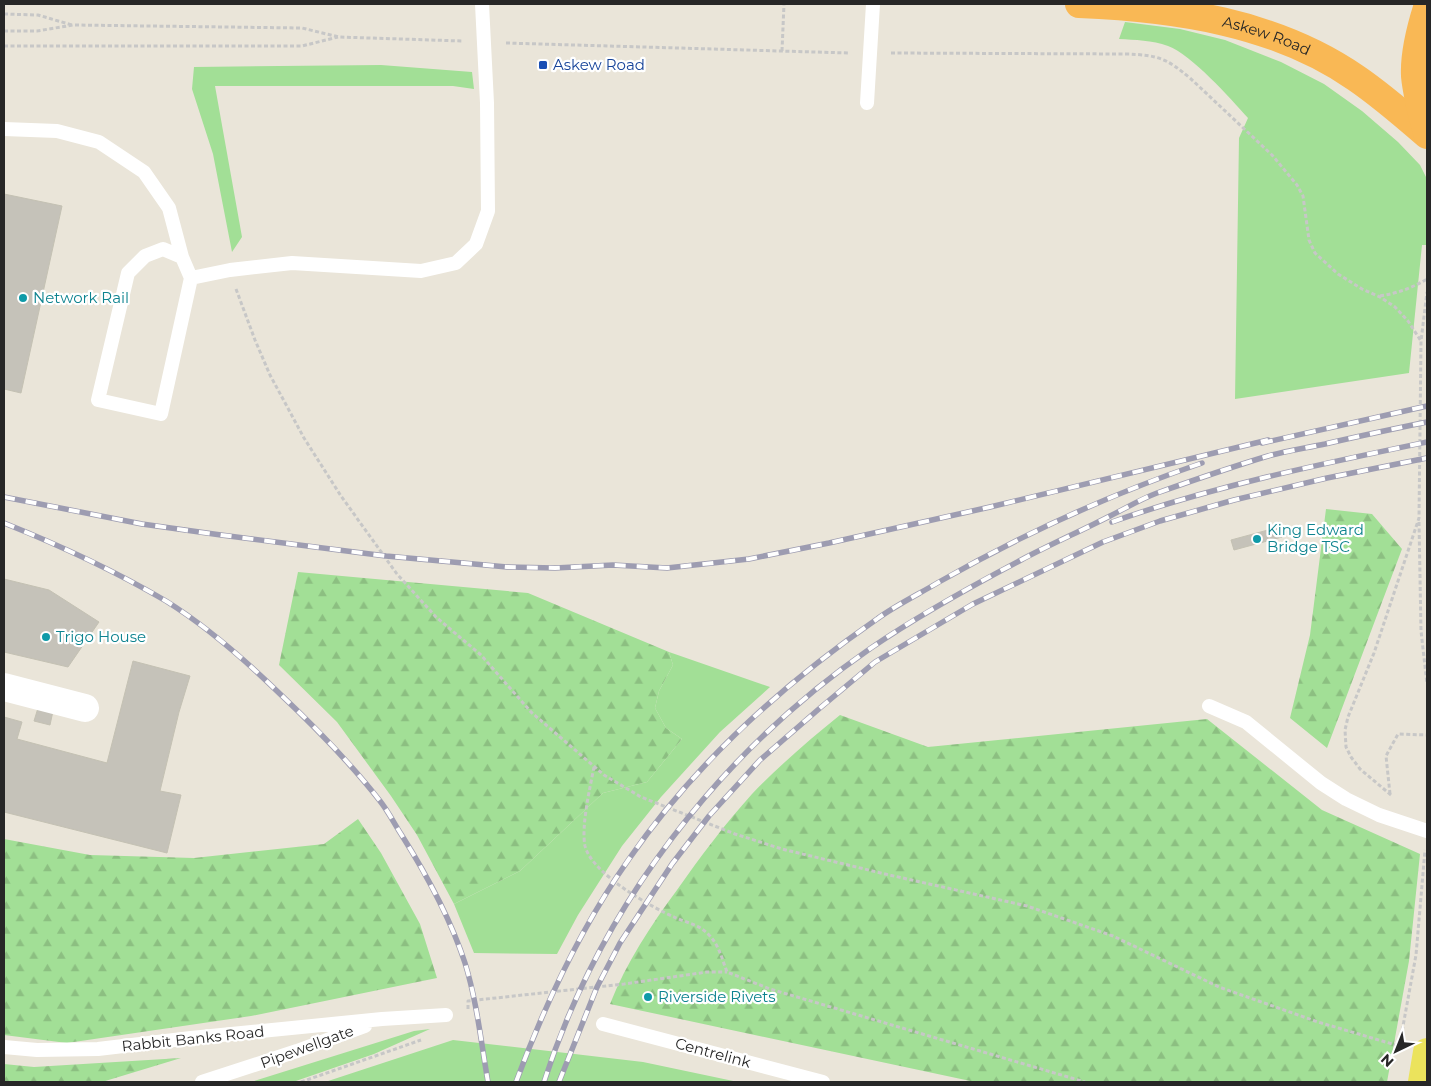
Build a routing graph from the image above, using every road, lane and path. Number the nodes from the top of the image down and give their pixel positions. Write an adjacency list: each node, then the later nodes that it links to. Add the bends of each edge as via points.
1 (482, 4): 10 (lane)
2 (784, 4): 12 (path)
3 (873, 4): 13 (lane)
4 (1079, 4): 16 (highway, Askew Road, via 1168,11 1218,19 1255,30 1324,59 1355,77)
5 (1427, 8): 16 (highway, via 1420,29 1415,75)
6 (4, 14): 7 (path, via 38,15)
7 (73, 25): 8 (path, via 37,31); 9 (path, via 302,28)
8 (4, 31)
9 (339, 37): 10 (path); 11 (path, via 302,46)
10 (484, 42): 12 (path); 18 (lane, via 488,211 476,244 456,263 422,271 292,263)
11 (4, 46)
12 (782, 51): 13 (path)
13 (870, 53): 14 (lane); 22 (path, via 1126,54 1162,58 1190,78 1288,172 1303,196 1309,240 1315,253 1338,274)
14 (867, 102)
15 (4, 129): 17 (lane, via 57,131 99,142 144,172 169,208)
16 (1427, 134)
17 (182, 257): 19 (lane); 19 (lane, via 163,249 145,256 128,273 98,400 161,414)
18 (230, 270): 19 (lane); 30 (path, via 254,340 304,438 397,574 436,617 481,655 531,712)
19 (191, 278)
20 (1427, 279): 22 (path, via 1396,294)
21 (1427, 292): 23 (path)
22 (1380, 297): 23 (path, via 1408,321)
23 (1421, 341): 24 (path)
24 (1419, 518): 25 (path, via 1421,631); 31 (path, via 1345,730 1346,747 1351,757 1360,769)
25 (1427, 684)
26 (4, 687): 28 (street)
27 (1208, 706): 33 (lane, via 1246,722 1321,783 1346,799 1379,815)
28 (84, 708)
29 (1427, 734): 31 (path, via 1398,734 1386,756)
30 (594, 767): 35 (path, via 584,830 588,856 621,886 654,907 708,933 716,942); 41 (path, via 641,797 735,834 782,849 1027,906 1113,936 1219,987 1318,1022)
31 (1390, 794): 32 (path)
32 (1396, 798)
33 (1427, 831)
34 (1425, 847): 44 (path, via 1416,955)
35 (727, 972): 36 (path, via 468,1001); 48 (path, via 770,989)
36 (468, 1014)
37 (446, 1015): 38 (lane)
38 (382, 1019): 42 (lane, Rabbit Banks Road, via 98,1049); 45 (lane, Pipewellgate)
39 (603, 1024): 47 (lane, Centrelink)
40 (421, 1040): 46 (path)
41 (1400, 1046)
42 (4, 1047)
43 (1427, 1052): 49 (main road)
44 (1398, 1053)
45 (202, 1082)
46 (301, 1082)
47 (823, 1082)
48 (1085, 1082)
49 (1422, 1082)

